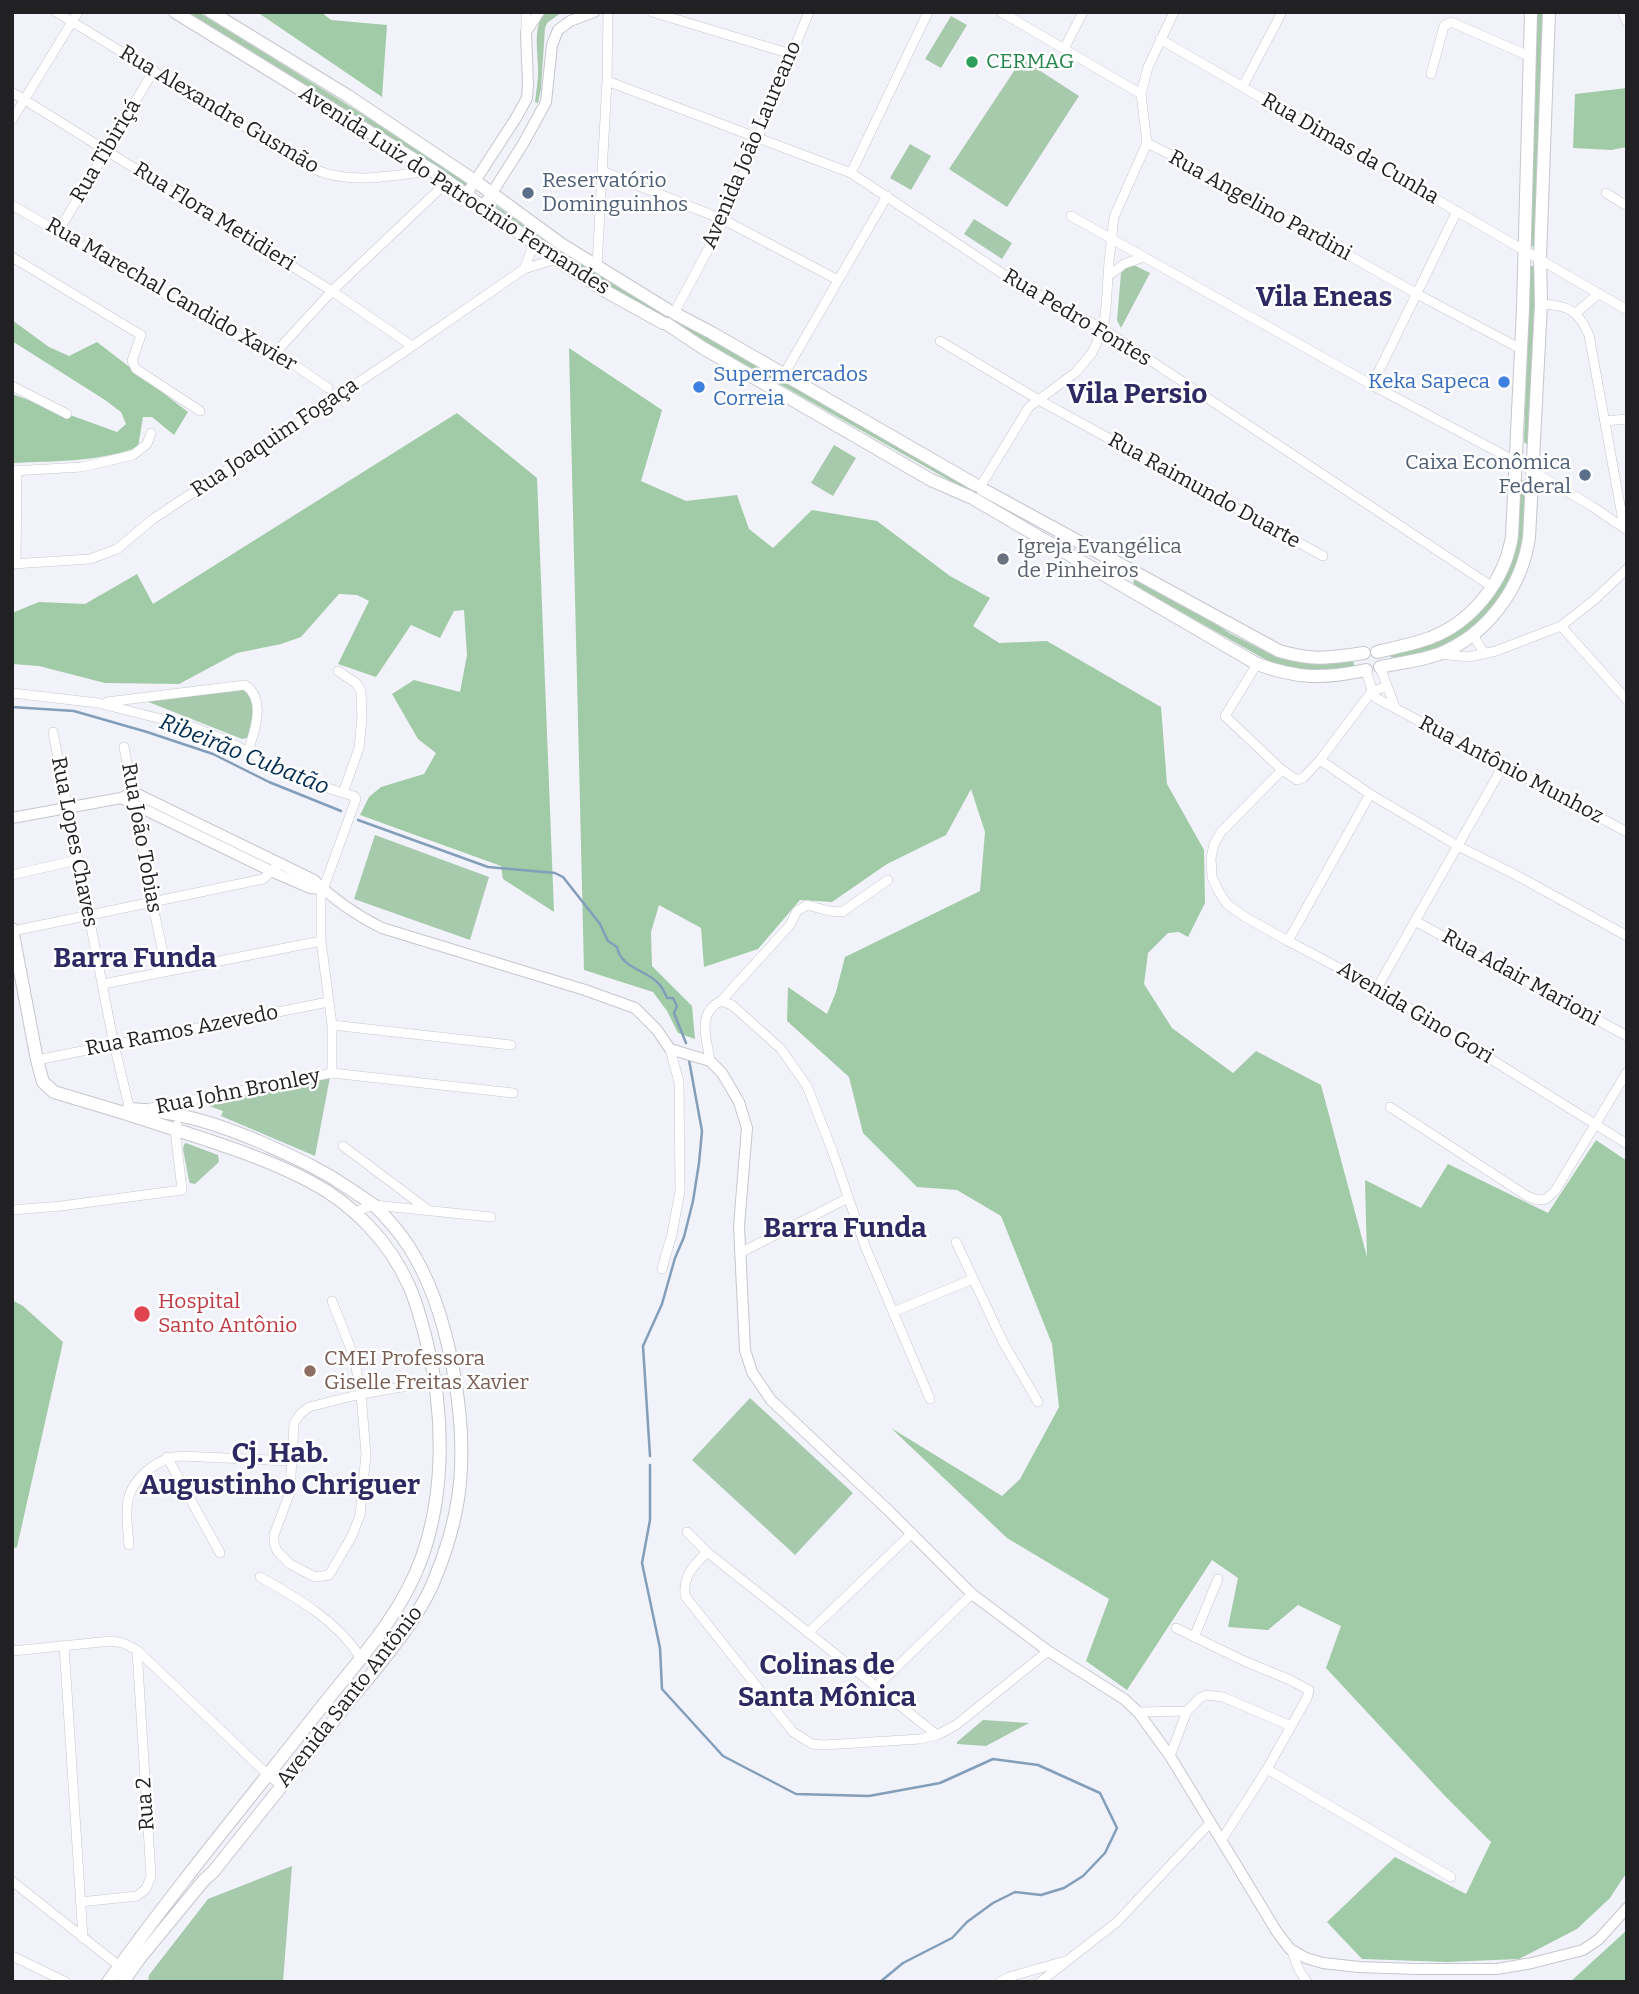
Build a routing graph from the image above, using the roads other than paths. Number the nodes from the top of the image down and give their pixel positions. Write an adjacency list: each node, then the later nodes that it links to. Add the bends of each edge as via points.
1 (57, 12): 20 (street, Rua Alexandre Gusmão)
2 (78, 12): 20 (street)
3 (175, 12): 40 (main road, Avenida Luiz do Patrocinio Fernandes)
4 (211, 12): 43 (main road, Avenida Luiz do Patrocinio Fernandes)
5 (526, 12): 22 (street)
6 (539, 12): 22 (street)
7 (594, 12): 38 (street, via 558,30 546,102)
8 (608, 12): 29 (street)
9 (652, 12): 19 (street)
10 (809, 12): 25 (street, Avenida João Laureano)
11 (928, 12): 42 (street)
12 (1001, 12): 24 (street)
13 (1083, 12): 24 (street)
14 (1174, 12): 23 (street)
15 (1282, 12): 30 (street)
16 (1531, 12): 26 (main road, Avenida Luiz do Patrocinio Fernandes)
17 (1549, 12): 61 (main road, Avenida Luiz do Patrocinio Fernandes)
18 (1622, 12): 21 (street)
19 (662, 14): 25 (street)
20 (72, 22): 27 (street, Rua Alexandre Gusmão); 33 (street)
21 (1627, 22)
22 (526, 32): 35 (street, via 527,98)
23 (1160, 39): 30 (street, Rua Dimas da Cunha); 32 (street)
24 (1064, 49): 32 (street)
25 (791, 54): 36 (street, Avenida João Laureano)
26 (1529, 56): 28 (street, via 1451,22 1444,26); 58 (main road, Avenida Luiz do Patrocinio Fernandes)
27 (154, 70): 39 (street, Rua Tibiriçá); 40 (street, Rua Alexandre Gusmão, via 332,177)
28 (1431, 74)
29 (607, 81): 36 (street, Rua Pedro Fontes); 41 (street)
30 (1243, 86): 52 (street, Rua Dimas da Cunha)
31 (12, 92): 33 (street, Rua Flora Metidieri)
32 (1141, 94): 37 (street)
33 (24, 100): 34 (street); 39 (street, Rua Flora Metidieri)
34 (12, 120)
35 (506, 134): 38 (street); 43 (street)
36 (759, 138): 42 (street, Rua Pedro Fontes); 54 (street, Avenida João Laureano)
37 (1147, 143): 56 (street, via 1114,217); 69 (street, Rua Angelino Pardini)
38 (523, 144): 46 (street)
39 (108, 150): 55 (street, Rua Tibiriçá); 67 (street, Rua Flora Metidieri)
40 (433, 171): 44 (main road, Avenida Luiz do Patrocinio Fernandes)
41 (602, 171): 54 (street); 63 (street)
42 (851, 173): 48 (street, Rua Pedro Fontes)
43 (475, 181): 46 (main road, Avenida Luiz do Patrocinio Fernandes); 47 (street)
44 (447, 182): 47 (main road, Avenida Luiz do Patrocinio Fernandes); 67 (street)
45 (1606, 193): 50 (street)
46 (492, 194): 51 (street); 63 (main road, Avenida Luiz do Patrocinio Fernandes)
47 (466, 195): 51 (main road, Avenida Luiz do Patrocinio Fernandes)
48 (887, 196): 66 (street); 74 (street, Rua Pedro Fontes, via 1012,280)
49 (12, 205): 55 (street, Rua Marechal Candido Xavier)
50 (1627, 206)
51 (483, 207): 57 (main road, Avenida Luiz do Patrocinio Fernandes)
52 (1457, 211): 58 (street, Rua Dimas da Cunha); 69 (street)
53 (1071, 216): 56 (street)
54 (724, 220): 66 (street); 73 (street, Avenida João Laureano)
55 (58, 232): 78 (street, Rua Marechal Candido Xavier, via 261,349)
56 (1112, 239): 60 (street); 65 (street)
57 (534, 244): 62 (main road, Avenida Luiz do Patrocinio Fernandes); 64 (street)
58 (1524, 250): 61 (street, Rua Dimas da Cunha); 77 (main road, Avenida Luiz do Patrocinio Fernandes)
59 (12, 257): 84 (street, via 141,335 132,361 136,369)
60 (1144, 257): 65 (street); 80 (street)
61 (1540, 258): 68 (street, Rua Dimas da Cunha); 70 (main road, Avenida Luiz do Patrocinio Fernandes)
62 (556, 259): 64 (street, Rua Joaquim Fogaça); 73 (main road, Avenida Luiz do Patrocinio Fernandes, via 607,292)
63 (597, 266): 73 (main road, Avenida Luiz do Patrocinio Fernandes)
64 (524, 269): 76 (street, Rua Joaquim Fogaça)
65 (1108, 276): 74 (street)
66 (838, 280): 79 (street)
67 (332, 291): 76 (street, Rua Flora Metidieri); 78 (street)
68 (1599, 293): 71 (street, Rua Dimas da Cunha); 72 (street)
69 (1418, 294): 77 (street, Rua Angelino Pardini); 80 (street)
70 (1541, 304): 72 (street, via 1556,304); 91 (main road, Avenida Luiz do Patrocinio Fernandes)
71 (1627, 310)
72 (1576, 313): 87 (street, via 1589,335)
73 (668, 318): 79 (main road, Avenida Luiz do Patrocinio Fernandes, via 712,333); 92 (main road, Avenida Luiz do Patrocinio Fernandes, via 703,348 931,480)
74 (1102, 329): 83 (street, via 1093,353); 99 (street, Rua Pedro Fontes)
75 (940, 341): 83 (street, Rua Raimundo Duarte)
76 (412, 346): 95 (street, Rua Joaquim Fogaça, via 153,519 117,549 90,559)
77 (1521, 349): 89 (main road, Avenida Luiz do Patrocinio Fernandes)
78 (276, 352): 82 (street, Rua Marechal Candido Xavier)
79 (784, 374): 92 (main road, Avenida Luiz do Patrocinio Fernandes)
80 (1372, 384): 89 (street)
81 (12, 386): 85 (street)
82 (328, 388)
83 (1039, 400): 92 (street); 94 (street, Rua Raimundo Duarte)
84 (200, 411)
85 (67, 414)
86 (1627, 419): 87 (street)
87 (1605, 421): 93 (street)
88 (151, 433): 90 (street, via 147,444 133,455 82,467)
89 (1515, 461): 91 (street); 99 (main road, Avenida Luiz do Patrocinio Fernandes, via 1512,536 1504,567)
90 (15, 470): 95 (street)
91 (1532, 471): 93 (street); 101 (main road, Avenida Luiz do Patrocinio Fernandes, via 1529,538 1521,573 1495,613)
92 (976, 491): 97 (main road, Avenida Luiz do Patrocinio Fernandes); 98 (main road, Avenida Luiz do Patrocinio Fernandes)
93 (1625, 529)
94 (1323, 556)
95 (14, 564)
96 (1627, 569): 100 (street)
97 (1131, 571): 98 (main road); 102 (main road, Avenida Luiz do Patrocinio Fernandes, via 1279,651 1321,659)
98 (1123, 585): 105 (main road, Avenida Luiz do Patrocinio Fernandes)
99 (1491, 586): 102 (main road, Avenida Luiz do Patrocinio Fernandes, via 1480,603 1447,630)
100 (1562, 626): 103 (street); 111 (street)
101 (1473, 635): 103 (street); 104 (main road, Avenida Luiz do Patrocinio Fernandes)
102 (1370, 653): 106 (main road, via 1381,657); 106 (main road, via 1361,663)
103 (1484, 653): 104 (street, via 1468,657)
104 (1439, 654): 106 (main road, Avenida Luiz do Patrocinio Fernandes)
105 (1257, 664): 106 (main road, Avenida Luiz do Patrocinio Fernandes, via 1298,676); 119 (street, via 1225,716)
106 (1373, 668): 108 (street); 109 (street)
107 (338, 671): 120 (street, via 361,691 362,718 359,748)
108 (1386, 687): 109 (street); 113 (street, Rua Antônio Munhoz)
109 (1372, 691): 113 (street, Rua Antônio Munhoz); 117 (street)
110 (12, 693): 112 (street)
111 (1627, 699)
112 (98, 703): 116 (street, via 192,727); 116 (street, via 244,685 258,708)
113 (1395, 707): 118 (street, Rua Antônio Munhoz)
114 (52, 732): 123 (street, Rua Lopes Chaves)
115 (124, 747): 122 (street, Rua João Tobias)
116 (248, 752): 120 (street)
117 (1320, 760): 119 (street, via 1301,780); 121 (street)
118 (1503, 766): 125 (street, Rua Antônio Munhoz); 126 (street)
119 (1282, 769): 138 (street, Avenida Gino Gori, via 1221,832 1213,851 1212,877 1227,904)
120 (342, 793): 131 (street, via 356,799)
121 (1370, 794): 126 (street); 138 (street)
122 (134, 798): 123 (street); 128 (street); 132 (street, Rua João Tobias)
123 (67, 807): 124 (street); 127 (street, Rua Lopes Chaves)
124 (12, 818)
125 (1627, 832)
126 (1458, 846): 134 (street); 136 (street)
127 (77, 860): 129 (street); 133 (street, Rua Lopes Chaves)
128 (276, 867): 131 (street, via 310,888); 132 (street, via 263,879)
129 (12, 875)
130 (888, 880): 142 (street, via 842,912 807,905 797,911 790,925)
131 (323, 889): 137 (street); 148 (street, via 382,928 635,1009)
132 (152, 902): 133 (street); 139 (street, Rua João Tobias)
133 (88, 914): 135 (street); 140 (street, Rua Lopes Chaves)
134 (1415, 921): 141 (street); 145 (street, Rua Adair Marioni)
135 (13, 930): 149 (main road, Avenida Santo Antônio)
136 (1627, 936)
137 (321, 941): 139 (street); 143 (street)
138 (1288, 941): 141 (street, Avenida Gino Gori)
139 (167, 971): 140 (street)
140 (103, 984): 146 (street, Rua Lopes Chaves)
141 (1377, 988): 157 (street, Avenida Gino Gori)
142 (721, 1001): 150 (street, via 710,1008 704,1020); 161 (street, via 732,1005 781,1049 807,1086)
143 (328, 1002): 144 (street); 146 (street, Rua Ramos Azevedo)
144 (332, 1025): 147 (street); 152 (street)
145 (1627, 1036)
146 (114, 1045): 149 (street, Rua Ramos Azevedo); 155 (street, Rua Lopes Chaves)
147 (511, 1045)
148 (670, 1049): 150 (street); 169 (street, via 678,1082 680,1191)
149 (37, 1060): 155 (main road, Avenida Santo Antônio, via 43,1082 54,1092 114,1110)
150 (710, 1061): 168 (street, via 739,1102 747,1128 738,1226)
151 (1627, 1072): 157 (street)
152 (332, 1073): 153 (street, Rua John Bronley); 155 (street, Rua John Bronley)
153 (513, 1093)
154 (1390, 1107): 157 (street, via 1537,1200 1555,1191)
155 (135, 1111): 156 (main road, Avenida Santo Antônio); 158 (main road, Avenida Santo Antônio)
156 (181, 1114): 158 (street); 162 (main road, Avenida Santo Antônio, via 316,1167)
157 (1595, 1123): 159 (street, Avenida Gino Gori)
158 (176, 1129): 163 (street, via 182,1190); 165 (main road, Avenida Santo Antônio, via 310,1181)
159 (1627, 1144)
160 (343, 1146): 164 (street)
161 (848, 1198): 168 (street); 172 (street)
162 (374, 1205): 164 (street); 165 (street); 173 (main road, Avenida Santo Antônio, via 409,1246 432,1293)
163 (12, 1210)
164 (428, 1210): 166 (street)
165 (354, 1212): 174 (main road, Avenida Santo Antônio, via 389,1250 409,1285)
166 (491, 1217)
167 (956, 1242): 170 (street)
168 (740, 1253): 183 (street, via 746,1350 752,1372 771,1400)
169 (662, 1269)
170 (973, 1279): 172 (street); 179 (street)
171 (331, 1301): 177 (street, via 354,1357)
172 (893, 1312): 178 (street)
173 (444, 1335): 174 (main road); 175 (main road, Avenida Santo Antônio)
174 (426, 1342): 176 (main road, Avenida Santo Antônio)
175 (454, 1378): 176 (street); 206 (main road, Avenida Santo Antônio, via 461,1446 459,1491 434,1582 406,1629)
176 (433, 1381): 177 (street); 197 (main road, Avenida Santo Antônio, via 439,1411 439,1459 430,1532 404,1597)
177 (361, 1394): 181 (street, via 301,1413 294,1423); 181 (street, via 366,1454 360,1515 328,1575 314,1577 276,1551 274,1535 290,1492)
178 (930, 1399)
179 (1038, 1402)
180 (167, 1457): 181 (street); 184 (street, via 132,1490 127,1510); 186 (street)
181 (292, 1461)
182 (687, 1532): 185 (street)
183 (912, 1533): 189 (street); 191 (street)
184 (128, 1545)
185 (707, 1552): 191 (street); 202 (street, via 688,1573 685,1596 793,1732 812,1744 824,1745)
186 (220, 1553)
187 (260, 1577): 197 (street, via 328,1620)
188 (1217, 1579): 192 (street)
189 (972, 1594): 196 (street); 198 (street)
190 (1176, 1628): 192 (street)
191 (808, 1633): 198 (street)
192 (1194, 1637): 201 (street, via 1307,1688 1307,1698)
193 (64, 1645): 194 (street, via 111,1641); 195 (street); 211 (street)
194 (137, 1650): 205 (street); 211 (street, Rua 2, via 151,1876 137,1896)
195 (12, 1651)
196 (1048, 1651): 200 (street); 202 (street)
197 (361, 1658): 205 (main road, Avenida Santo Antônio)
198 (876, 1687): 202 (street)
199 (1187, 1711): 200 (street); 201 (street, via 1200,1698 1215,1695); 203 (street)
200 (1138, 1712): 203 (street)
201 (1291, 1726): 204 (street)
202 (937, 1735)
203 (1170, 1756): 207 (street)
204 (1266, 1769): 208 (street); 209 (street)
205 (268, 1775): 206 (street); 215 (main road, Avenida Santo Antônio, via 214,1842)
206 (282, 1786): 215 (main road, Avenida Santo Antônio, via 212,1872)
207 (1210, 1823): 208 (street); 217 (street, via 1130,1910)
208 (1221, 1841): 214 (street)
209 (1451, 1877)
210 (12, 1881): 213 (street)
211 (80, 1902): 213 (street)
212 (1627, 1908): 214 (street, via 1583,1950 1497,1969 1359,1967 1323,1963)
213 (83, 1938): 218 (street)
214 (1290, 1949): 224 (street)
215 (137, 1952): 218 (main road, Avenida Santo Antônio); 221 (main road, Avenida Santo Antônio)
216 (12, 1956): 219 (street)
217 (1070, 1959): 222 (street); 223 (street)
218 (120, 1966): 220 (main road, Avenida Santo Antônio)
219 (66, 1982)
220 (108, 1982)
221 (123, 1982)
222 (1000, 1982)
223 (1040, 1982)
224 (1307, 1982)

